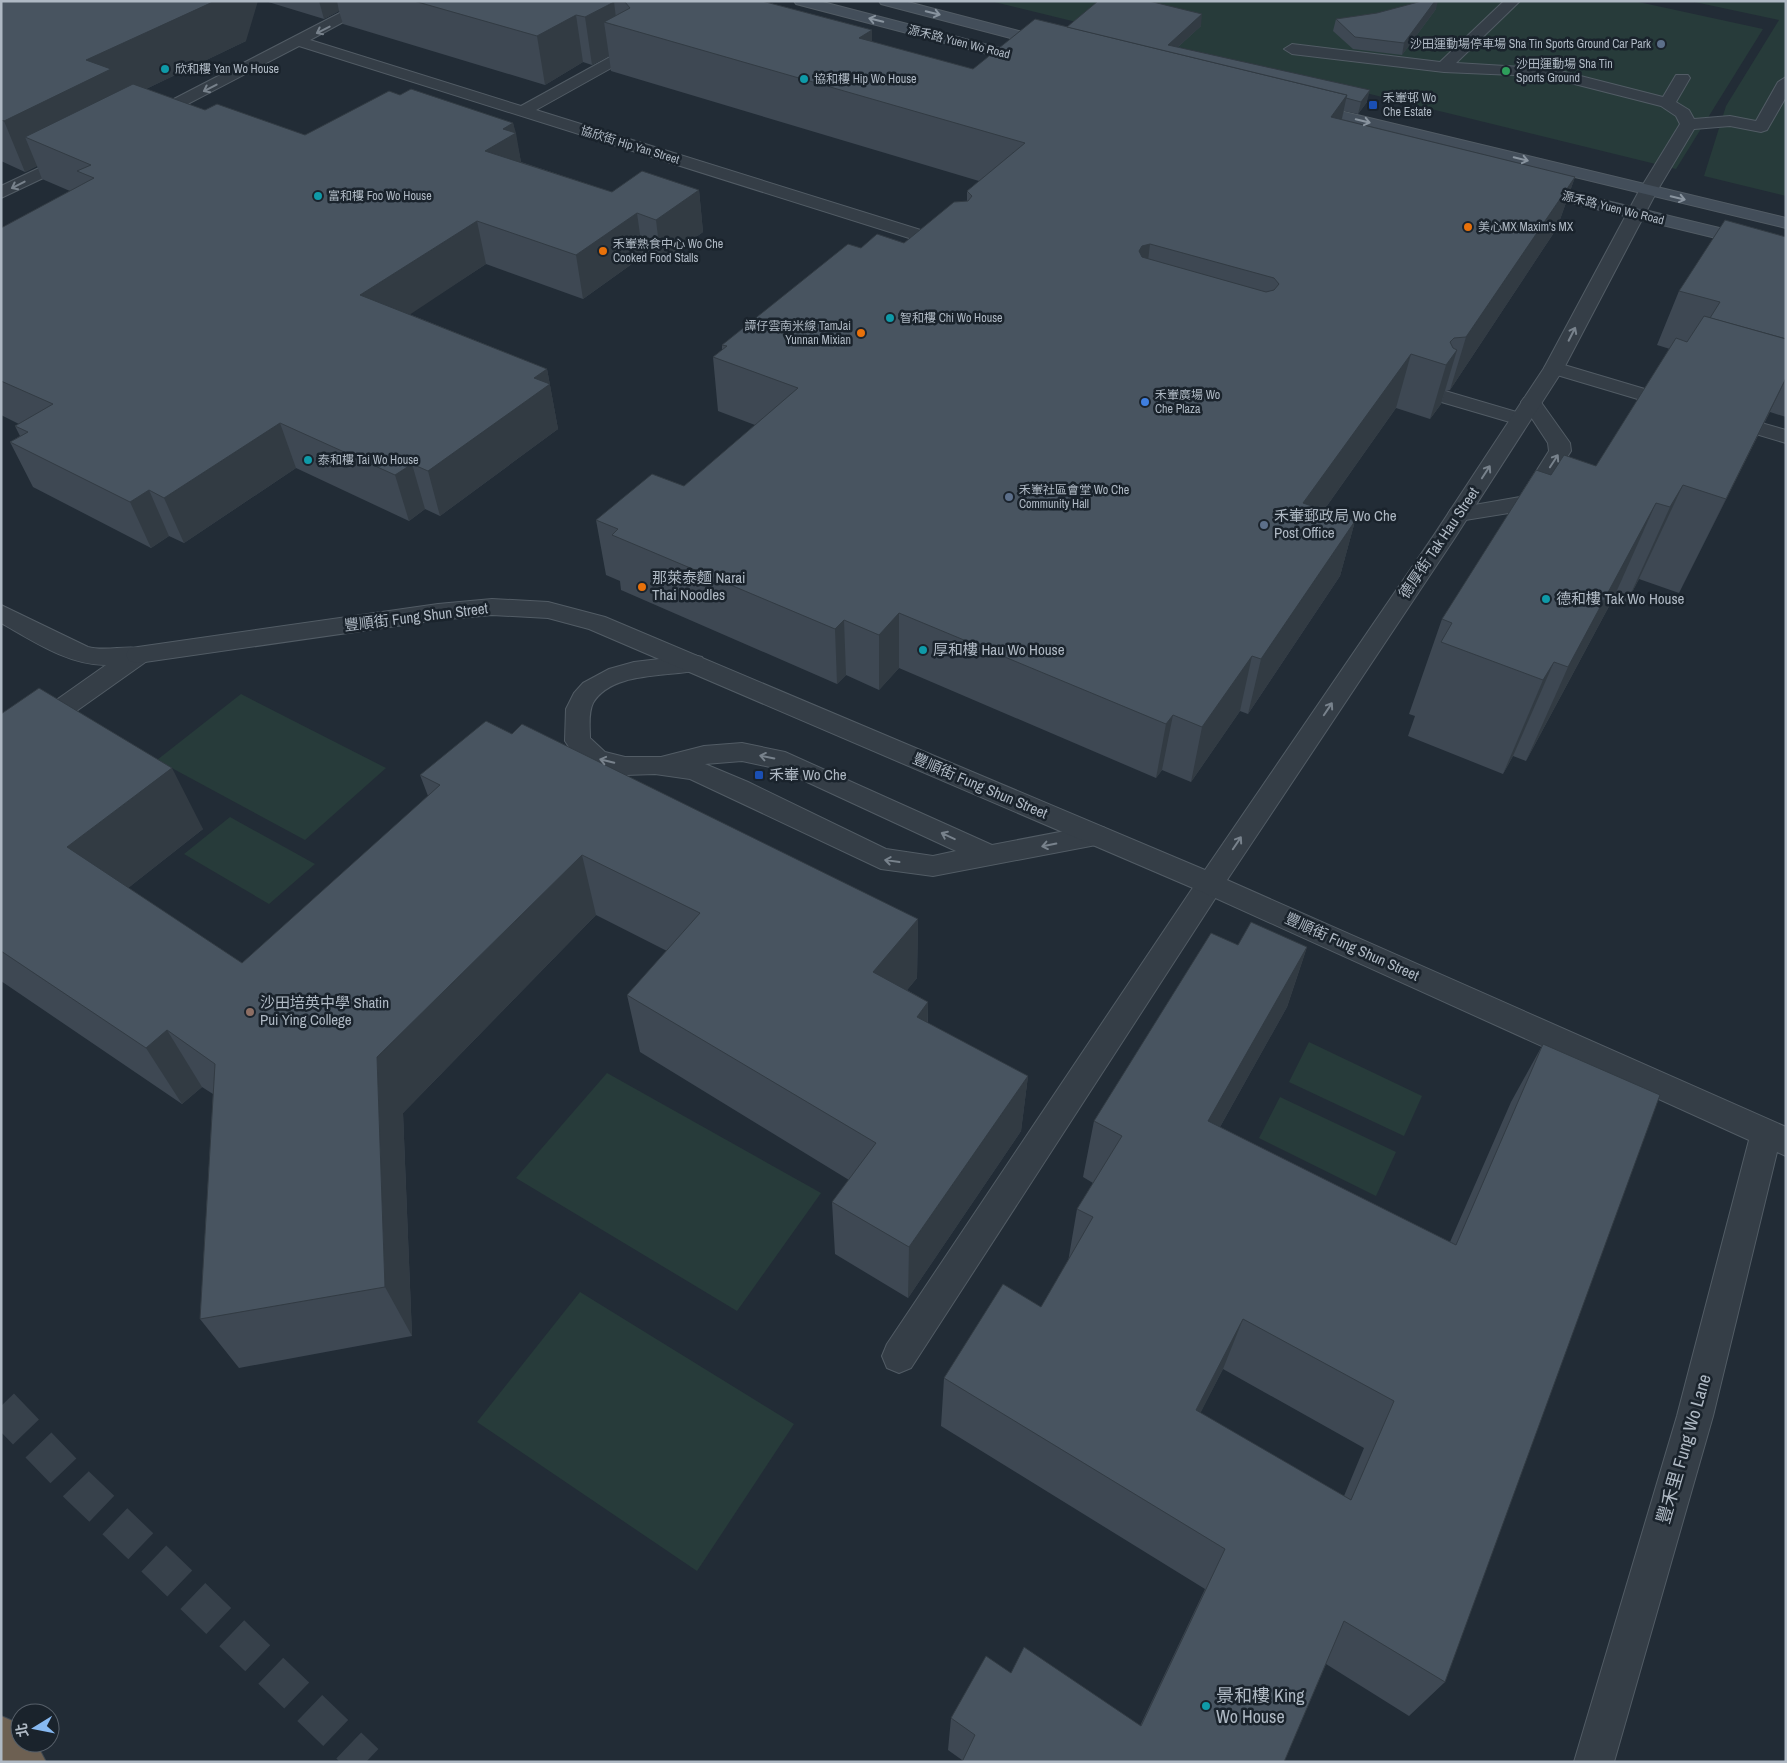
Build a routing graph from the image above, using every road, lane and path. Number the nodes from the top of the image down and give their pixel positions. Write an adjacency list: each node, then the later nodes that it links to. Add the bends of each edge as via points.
1 (376, 1): 5 (street, one-way to 5)
2 (802, 1): 9 (main road, 源禾路 Yuen Wo Road, one-way to 2)
3 (886, 1): 6 (main road, 源禾路 Yuen Wo Road, one-way to 6)
4 (1513, 1): 10 (street)
5 (300, 42): 15 (street, 協欣街 Hip Yan Street); 17 (street, one-way to 17)
6 (1068, 48)
7 (1292, 49): 10 (street)
8 (626, 54): 15 (street)
9 (1045, 64)
10 (1444, 67): 13 (street, via 1553,74)
11 (1682, 78): 13 (street)
12 (1786, 82): 16 (street, via 1761,126 1730,121)
13 (1667, 103): 16 (street, via 1683,112)
14 (1293, 105): 20 (main road, 源禾路 Yuen Wo Road, one-way to 20)
15 (523, 111): 24 (street, 協欣街 Hip Yan Street)
16 (1688, 124): 20 (street, 德厚街 Tak Hau Street)
17 (133, 126)
18 (89, 149): 21 (street, one-way to 21)
19 (1513, 183): 22 (main road, 源禾路 Yuen Wo Road)
20 (1648, 191): 22 (street, 德厚街 Tak Hau Street); 23 (main road, 源禾路 Yuen Wo Road, one-way to 23)
21 (1, 193)
22 (1635, 213): 25 (main road, 源禾路 Yuen Wo Road); 26 (street, 德厚街 Tak Hau Street, one-way to 22)
23 (1786, 223)
24 (959, 248)
25 (1786, 250)
26 (1554, 368): 28 (street, 德厚街 Tak Hau Street); 29 (street)
27 (1445, 397): 28 (street)
28 (1526, 411): 30 (street, 德厚街 Tak Hau Street, one-way to 28); 30 (street, one-way to 28, via 1520,506 1532,496 1560,451 1558,444)
29 (1786, 437)
30 (1459, 514): 38 (street, 德厚街 Tak Hau Street, one-way to 30)
31 (1, 613): 32 (street, 豐順街 Fung Shun Street, via 83,654 107,657)
32 (138, 655): 33 (street, 豐順街 Fung Shun Street, via 492,607 548,610 597,623); 34 (street)
33 (694, 663): 35 (street, one-way to 33, via 625,766 597,759 578,741 577,719 583,699 600,684 632,670 661,664); 36 (street, 豐順街 Fung Shun Street)
34 (1, 752)
35 (655, 765): 37 (street, one-way to 35, via 933,866 881,859 694,770); 37 (street, one-way to 35, via 785,761 742,752 704,755)
36 (1096, 835): 37 (street, one-way to 37); 38 (street, 豐順街 Fung Shun Street)
37 (992, 856)
38 (1210, 884): 39 (street, 豐順街 Fung Shun Street); 40 (street, 德厚街 Tak Hau Street)
39 (1776, 1137): 43 (street, 豐禾里 Fung Wo Lane)
40 (899, 1356)
41 (1, 1736): 42 (highway)
42 (26, 1762)
43 (1594, 1762)

